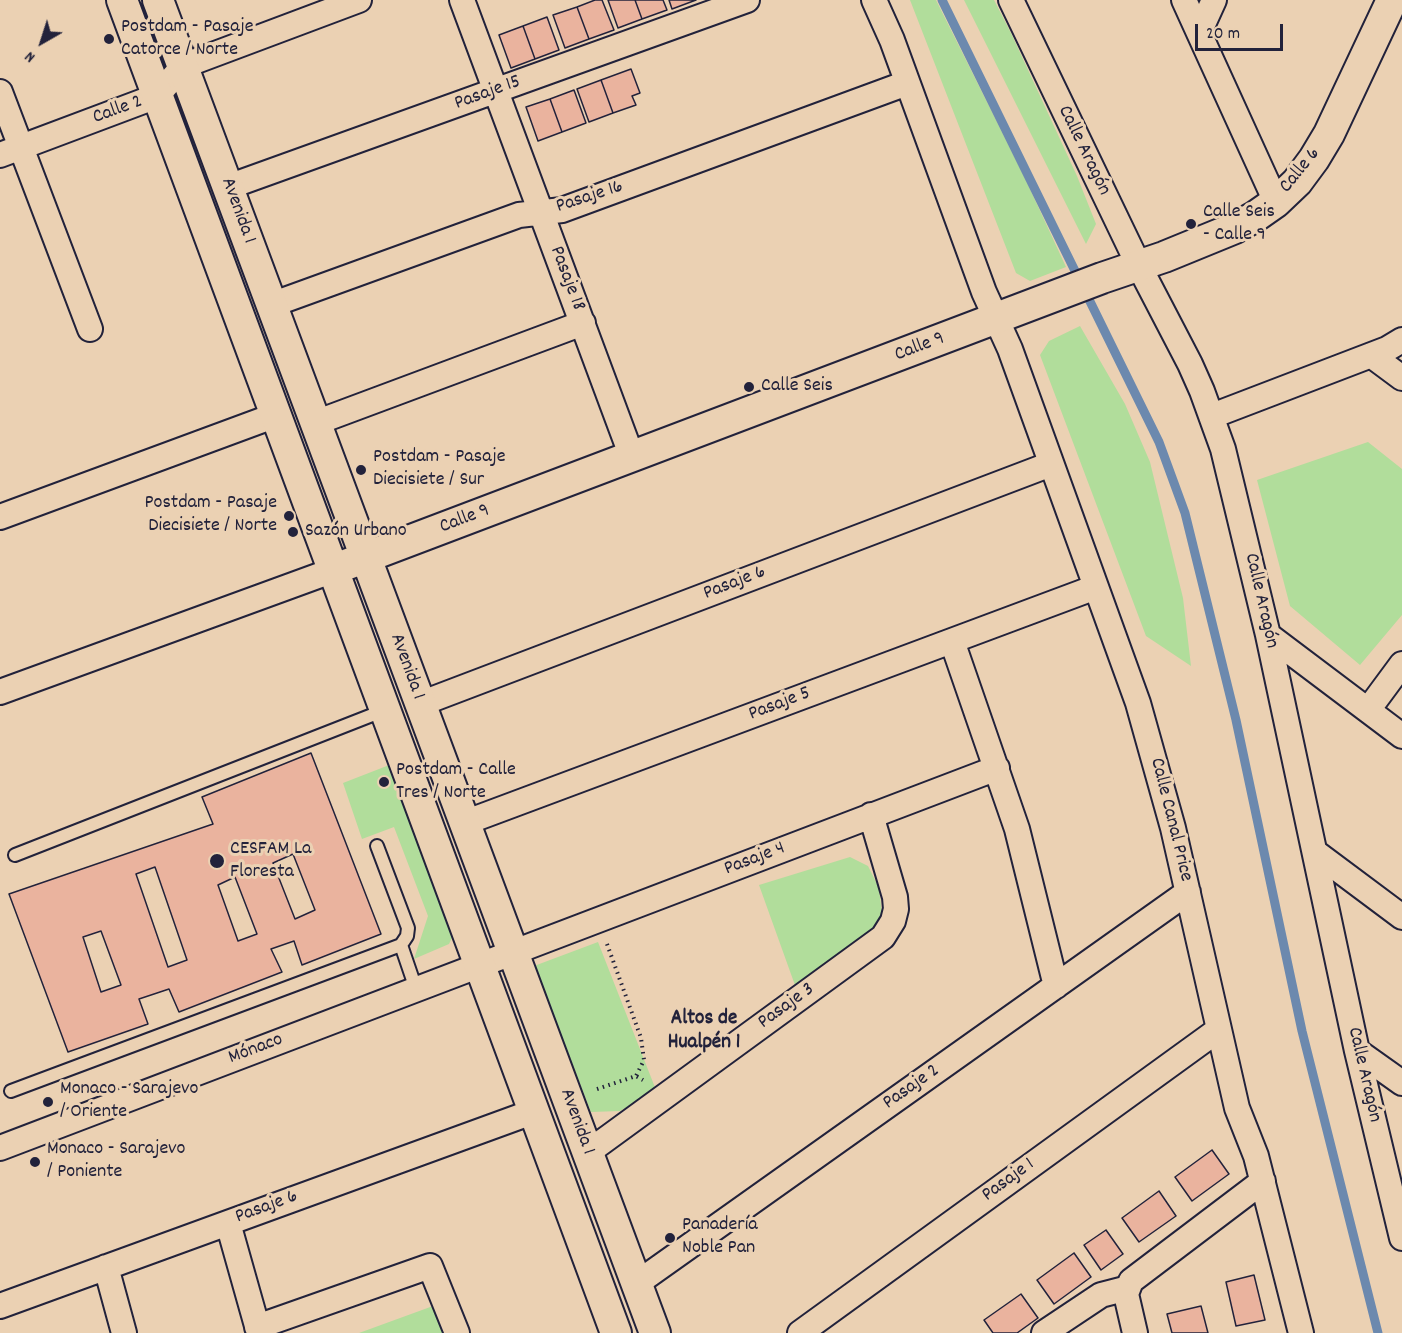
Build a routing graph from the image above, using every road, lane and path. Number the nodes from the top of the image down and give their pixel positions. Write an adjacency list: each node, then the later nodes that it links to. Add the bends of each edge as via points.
1 (122, 0): 16 (street, Avenida 1)
2 (158, 0): 12 (street, Avenida 1)
3 (359, 0): 12 (street, Calle 2)
4 (462, 0): 14 (street, Pasaje 18)
5 (747, 0): 14 (street, Pasaje 15)
6 (874, 0): 13 (street)
7 (1011, 0): 21 (street, Calle Aragón)
8 (1184, 0): 11 (street)
9 (1214, 0): 11 (street)
10 (1392, 0): 19 (street, Calle 6, via 1329,134 1297,182)
11 (1199, 33): 19 (street)
12 (183, 66): 16 (street, Calle 2); 18 (street, Avenida 1)
13 (907, 83): 20 (street, Pasaje 16, via 562,210); 24 (street)
14 (496, 91): 18 (street, Pasaje 15); 20 (street, Pasaje 18)
15 (0, 92): 17 (street)
16 (157, 96): 17 (street, Calle 2); 30 (street, Avenida 1)
17 (10, 151): 26 (street)
18 (228, 187): 23 (street, Avenida 1)
19 (1276, 202): 21 (street, Calle 6, via 1219,236)
20 (541, 212): 23 (street, Pasaje 16, via 519,215); 25 (street, Pasaje 18)
21 (1139, 266): 22 (street, Calle 6); 31 (street, Calle Aragón)
22 (1102, 278): 24 (street, Calle 9)
23 (272, 305): 32 (street, Avenida 1)
24 (997, 318): 33 (street, Calle 9); 34 (street, Calle Canal Price)
25 (583, 323): 32 (street); 33 (street, Pasaje 18)
26 (90, 329)
27 (1402, 340): 28 (street)
28 (1371, 355): 29 (street); 31 (street)
29 (1402, 378)
30 (276, 416): 35 (street); 37 (street, Avenida 1)
31 (1212, 416): 39 (street, Calle Aragón, via 1232,482)
32 (315, 423): 36 (street, Avenida 1)
33 (632, 457): 36 (street, Calle 9)
34 (1051, 464): 38 (street, Calle Canal Price); 43 (street, Pasaje 6)
35 (0, 517)
36 (366, 557): 37 (street, Calle 9); 43 (street, Avenida 1)
37 (334, 570): 42 (street, Calle 9); 44 (street, Avenida 1)
38 (1096, 587): 40 (street, Pasaje 5); 53 (street, Calle Canal Price, via 1159,772)
39 (1268, 635): 45 (street); 51 (street, Calle Aragón)
40 (952, 641): 47 (street); 49 (street, Pasaje 5)
41 (1402, 664): 45 (street)
42 (0, 692)
43 (420, 704): 49 (street, Avenida 1)
44 (386, 710): 52 (lane); 58 (street, Avenida 1)
45 (1368, 710): 46 (street)
46 (1402, 735)
47 (997, 768): 48 (street, Pasaje 4); 59 (street, via 1017,829)
48 (871, 815): 55 (street, Pasaje 4); 66 (street, Pasaje 3, via 895,897 896,909 889,930)
49 (465, 823): 57 (street, Avenida 1)
50 (377, 846): 56 (lane, via 408,928)
51 (1315, 852): 54 (street); 62 (street, Calle Aragón)
52 (15, 855)
53 (1188, 892): 59 (street, Pasaje 2); 61 (street, Calle Canal Price)
54 (1402, 917)
55 (597, 920): 57 (street, Pasaje 4); 63 (path, via 641,1038 644,1060)
56 (400, 945): 60 (lane); 65 (lane)
57 (512, 952): 58 (street, Mónaco); 67 (street, Avenida 1)
58 (480, 964): 60 (street, Mónaco); 68 (street, Avenida 1)
59 (1056, 986): 76 (street, Pasaje 2)
60 (417, 989): 69 (street, Mónaco)
61 (1218, 1030): 71 (street, Calle Canal Price, via 1237,1108); 84 (street, Pasaje 1)
62 (1358, 1051): 64 (street); 72 (street, Calle Aragón)
63 (636, 1076): 66 (path); 67 (path)
64 (1402, 1083)
65 (10, 1091)
66 (667, 1095): 70 (street, Pasaje 3)
67 (567, 1099): 70 (street, Avenida 1)
68 (535, 1111): 73 (street, Pasaje 6); 82 (street, Avenida 1)
69 (0, 1148)
70 (587, 1153): 76 (street, Avenida 1)
71 (1263, 1181): 77 (street, via 1137,1275); 87 (street, Calle Canal Price)
72 (1397, 1195): 74 (street, Calle Aragón)
73 (228, 1223): 75 (street, Pasaje 6); 79 (street)
74 (1402, 1238)
75 (106, 1267): 78 (street, Pasaje 6); 80 (street)
76 (636, 1284): 83 (street, Avenida 1)
77 (1128, 1288): 85 (street, via 1101,1294); 86 (street)
78 (0, 1306)
79 (258, 1330): 81 (street, via 430,1266)
80 (124, 1333)
81 (457, 1333)
82 (616, 1333)
83 (655, 1333)
84 (800, 1333)
85 (1044, 1333)
86 (1135, 1333)
87 (1301, 1333)

